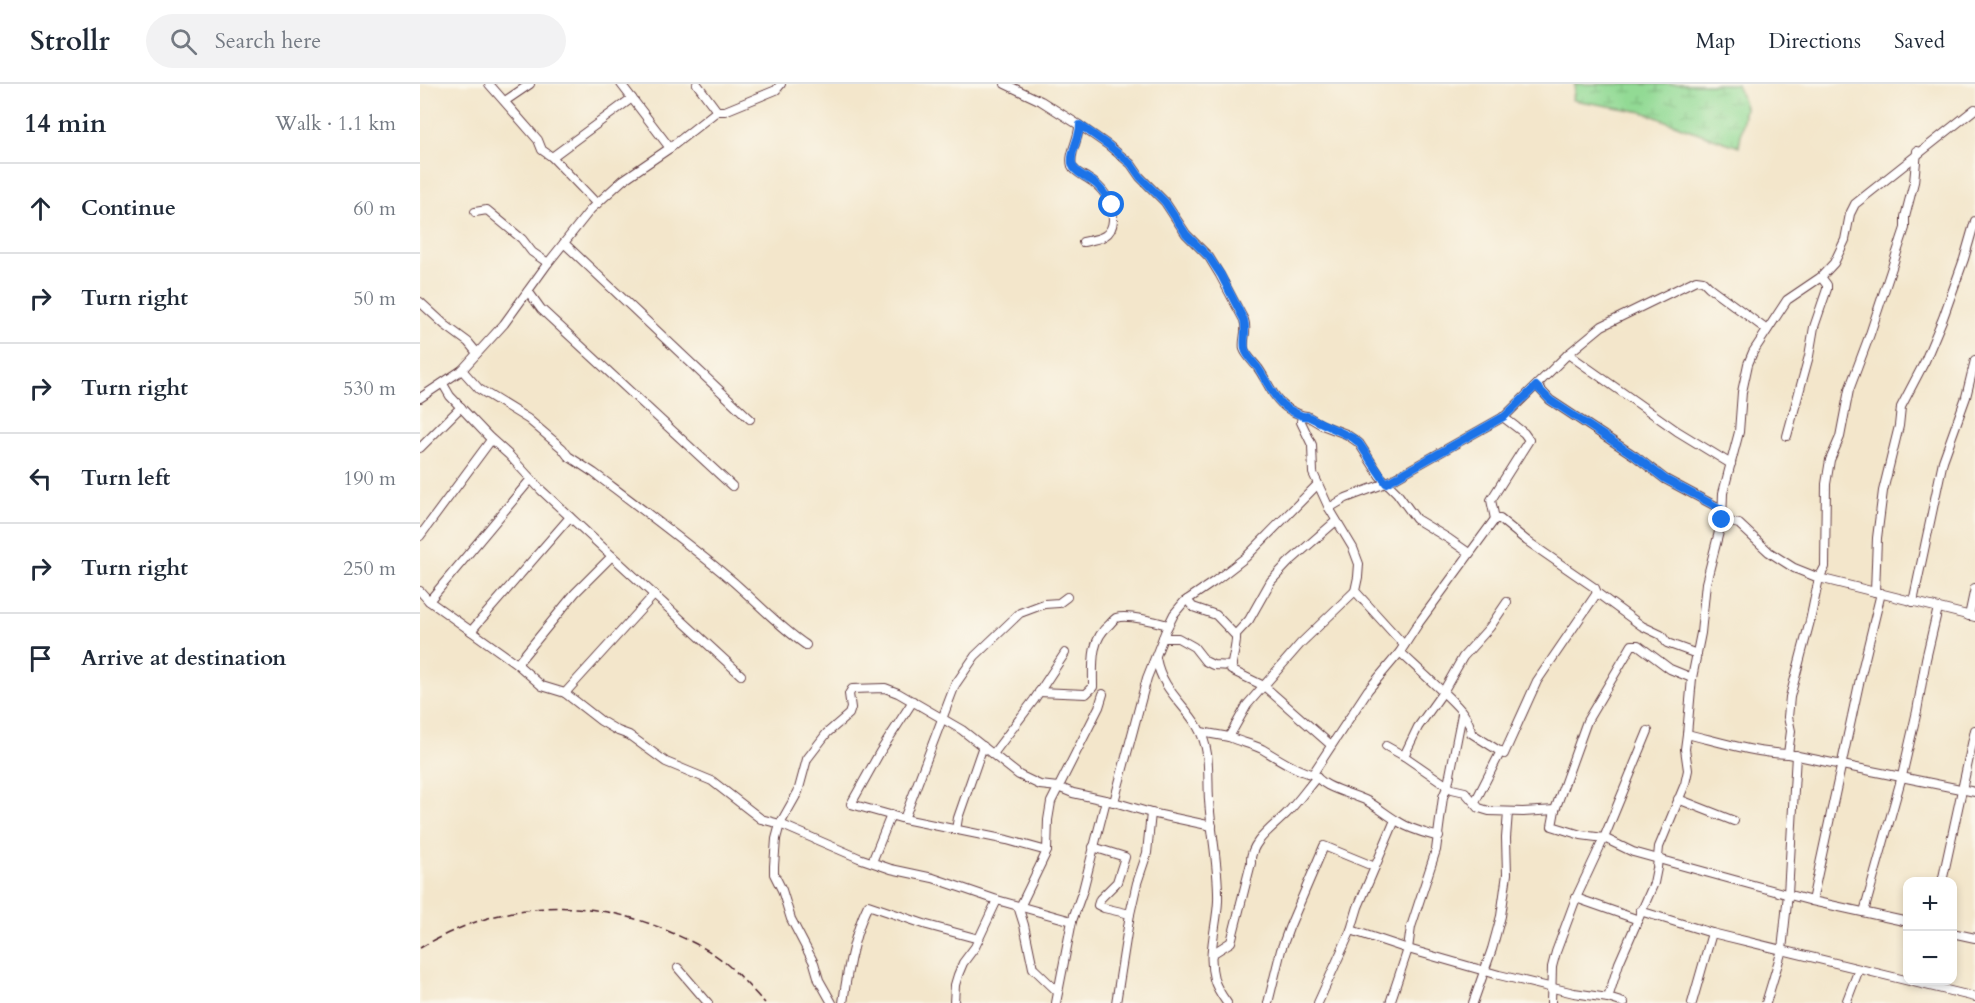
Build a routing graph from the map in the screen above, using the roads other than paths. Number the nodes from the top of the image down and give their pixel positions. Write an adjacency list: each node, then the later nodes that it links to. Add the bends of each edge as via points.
1 (489, 84): 8 (street)
2 (530, 84): 8 (street)
3 (621, 84): 7 (street)
4 (697, 84): 10 (street)
5 (781, 84): 10 (street, via 776,90)
6 (1005, 84): 11 (street)
7 (632, 98): 12 (street); 14 (street)
8 (504, 101): 14 (street, via 542,150)
9 (1975, 109): 13 (street)
10 (717, 111): 12 (street)
11 (1080, 125): 18 (street, via 1072,166 1100,188 1112,205 1113,219 1108,234); 33 (street, via 1131,164 1209,257 1244,320 1245,351 1280,403)
12 (670, 148): 15 (street, via 623,180)
13 (1917, 152): 21 (street, via 1855,204 1841,250); 53 (street, via 1905,228 1849,390 1840,436 1830,460 1825,567)
14 (552, 157): 15 (street)
15 (597, 204): 19 (street)
16 (475, 212): 20 (street, via 487,210)
17 (1975, 221): 57 (street, via 1943,318 1901,407 1877,538)
18 (1083, 242)
19 (564, 243): 20 (street); 35 (street)
20 (549, 263): 22 (street)
21 (1821, 277): 24 (street, via 1787,300); 36 (street, via 1827,289)
22 (528, 291): 25 (street); 43 (street, via 540,309)
23 (420, 302): 25 (street)
24 (1767, 330): 26 (street, via 1700,279 1602,326); 39 (street, via 1748,364)
25 (477, 353): 28 (street)
26 (1568, 354): 30 (street); 39 (street)
27 (1975, 360): 64 (street, via 1943,461)
28 (462, 370): 29 (street); 71 (street, via 479,389 528,419 575,462 708,560)
29 (443, 384): 31 (street); 32 (street)
30 (1536, 386): 34 (street); 45 (street, via 1550,400 1665,479)
31 (420, 398)
32 (461, 407): 37 (street); 38 (street)
33 (1302, 417): 41 (street, via 1359,443); 42 (street, via 1312,445 1313,473)
34 (1503, 417): 41 (street); 47 (street, via 1529,440 1491,500)
35 (750, 419)
36 (1786, 436)
37 (491, 440): 40 (street); 50 (street)
38 (420, 448)
39 (1731, 464): 45 (street)
40 (531, 479): 46 (street); 62 (street)
41 (1386, 483): 44 (street); 51 (street, via 1416,519)
42 (1318, 484): 44 (street); 61 (street, via 1246,556)
43 (732, 486)
44 (1329, 507): 48 (street)
45 (1723, 510): 49 (street)
46 (570, 517): 52 (street); 68 (street)
47 (1495, 519): 51 (street); 58 (street)
48 (1336, 520): 56 (street, via 1359,564); 69 (street, via 1271,581 1249,620)
49 (1722, 520): 53 (street, via 1739,524 1769,552); 74 (street, via 1709,569)
50 (420, 536)
51 (1469, 554): 72 (street)
52 (612, 556): 59 (street); 76 (street, via 575,593)
53 (1819, 578): 57 (street); 98 (street, via 1790,697)
54 (1975, 588): 66 (street)
55 (420, 591): 62 (street)
56 (1355, 591): 72 (street); 80 (street, via 1301,643)
57 (1878, 592): 64 (street); 100 (street)
58 (1597, 593): 74 (street, via 1661,635 1667,643); 96 (street, via 1537,681 1504,754)
59 (654, 595): 78 (street); 82 (street)
60 (1067, 597): 87 (street, via 1059,603 1020,613 975,656 955,685)
61 (1187, 600): 67 (street); 69 (street, via 1193,607 1216,615)
62 (429, 601): 68 (street)
63 (1507, 602): 83 (street, via 1463,657)
64 (1913, 602): 65 (street)
65 (1938, 608): 66 (street); 101 (street)
66 (1972, 616)
67 (1168, 625): 70 (street); 81 (street, via 1116,618 1102,630 1095,645 1093,687 1086,694)
68 (471, 631): 76 (street)
69 (1236, 634): 77 (street)
70 (1163, 638): 75 (street); 77 (street, via 1178,638 1213,665)
71 (806, 645)
72 (1402, 648): 83 (street); 93 (street)
73 (1065, 653): 81 (street)
74 (1697, 654): 79 (street)
75 (1155, 656): 90 (street, via 1167,689); 108 (street)
76 (517, 664): 82 (street, via 542,686)
77 (1232, 666): 80 (street, via 1231,670)
78 (741, 675)
79 (1692, 678): 91 (street); 110 (street, via 1632,645 1587,721)
80 (1264, 686): 92 (street, via 1247,705); 93 (street)
81 (1039, 692): 97 (street)
82 (566, 693): 117 (street, via 601,721 630,735 666,762 712,782 761,819)
83 (1443, 693): 86 (street); 99 (street, via 1418,727)
84 (1102, 694): 104 (street)
85 (913, 701): 87 (street); 113 (street, via 851,804); 117 (street, via 885,688 852,689 849,714 827,732 807,759 798,792)
86 (1462, 714): 96 (street, via 1471,733); 103 (street)
87 (942, 720): 94 (street); 114 (street)
88 (1975, 730): 105 (street)
89 (1648, 731): 121 (street)
90 (1201, 732): 92 (street); 118 (street, via 1207,754)
91 (1687, 734): 98 (street, via 1746,749); 107 (street, via 1688,770)
92 (1229, 737): 102 (street)
93 (1331, 745): 102 (street, via 1314,772)
94 (983, 746): 97 (street); 119 (street)
95 (1386, 746): 99 (street)
96 (1500, 752): 109 (street)
97 (993, 754): 104 (street, via 1019,775 1040,785)
98 (1792, 754): 100 (street); 128 (street)
99 (1404, 756): 103 (street)
100 (1843, 765): 101 (street); 131 (street)
101 (1902, 776): 105 (street); 133 (street)
102 (1315, 777): 115 (street, via 1366,801); 145 (street, via 1250,857 1231,942)
103 (1448, 784): 109 (street); 120 (street, via 1441,807)
104 (1058, 787): 108 (street); 123 (street, via 1051,802)
105 (1963, 789): 106 (street); 127 (street)
106 (1975, 792)
107 (1678, 799): 116 (street); 124 (street)
108 (1110, 801): 112 (street); 122 (street)
109 (1475, 802): 111 (street, via 1479,808)
110 (1555, 810): 111 (street); 121 (street, via 1553,827)
111 (1508, 812): 148 (street, via 1507,874 1501,916)
112 (1151, 813): 118 (street); 134 (street, via 1147,853)
113 (891, 815): 114 (street); 125 (street)
114 (904, 819): 119 (street)
115 (1395, 820): 120 (street); 126 (street)
116 (1734, 821)
117 (780, 824): 125 (street); 154 (street, via 774,874)
118 (1212, 826): 145 (street, via 1218,901)
119 (956, 830): 123 (street)
120 (1439, 837): 143 (street)
121 (1604, 838): 124 (street, via 1633,852); 129 (street)
122 (1093, 847): 134 (street, via 1125,857 1117,882 1098,905); 136 (street)
123 (1047, 851): 132 (street)
124 (1658, 858): 128 (street); 135 (street, via 1654,883)
125 (872, 862): 130 (street)
126 (1375, 867): 138 (street); 160 (street, via 1324,846 1288,928)
127 (1943, 877)
128 (1788, 894): 131 (street); 144 (street)
129 (1576, 898): 135 (street); 149 (street, via 1556,952)
130 (997, 900): 132 (street); 142 (street)
131 (1812, 901): 133 (street)
132 (1019, 906): 136 (street); 150 (street, via 1034,968)
133 (1864, 912): 137 (street)
134 (1130, 914): 158 (street)
135 (1638, 915): 139 (street); 151 (street)
136 (1072, 921): 150 (street)
137 (1903, 921)
138 (1351, 930): 143 (street); 161 (street)
139 (1712, 933): 144 (street); 166 (street)
140 (1957, 934): 141 (street)
141 (1975, 938)
142 (979, 939): 155 (street, via 868,904); 156 (street, via 958,975)
143 (1408, 949): 148 (street); 162 (street)
144 (1782, 950): 147 (street); 167 (street)
145 (1212, 954): 159 (street, via 1214,980)
146 (678, 968): 153 (street)
147 (1859, 969): 152 (street); 168 (street)
148 (1484, 970): 149 (street); 163 (street)
149 (1552, 988): 151 (street); 164 (street)
150 (1059, 992): 157 (street)
151 (1608, 998): 165 (street)
152 (1975, 998)
153 (708, 1003)
154 (832, 1003)
155 (843, 1003)
156 (954, 1003)
157 (1056, 1003)
158 (1116, 1003)
159 (1227, 1003)
160 (1268, 1003)
161 (1318, 1003)
162 (1390, 1003)
163 (1473, 1003)
164 (1551, 1003)
165 (1624, 1003)
166 (1692, 1003)
167 (1766, 1003)
168 (1846, 1003)

